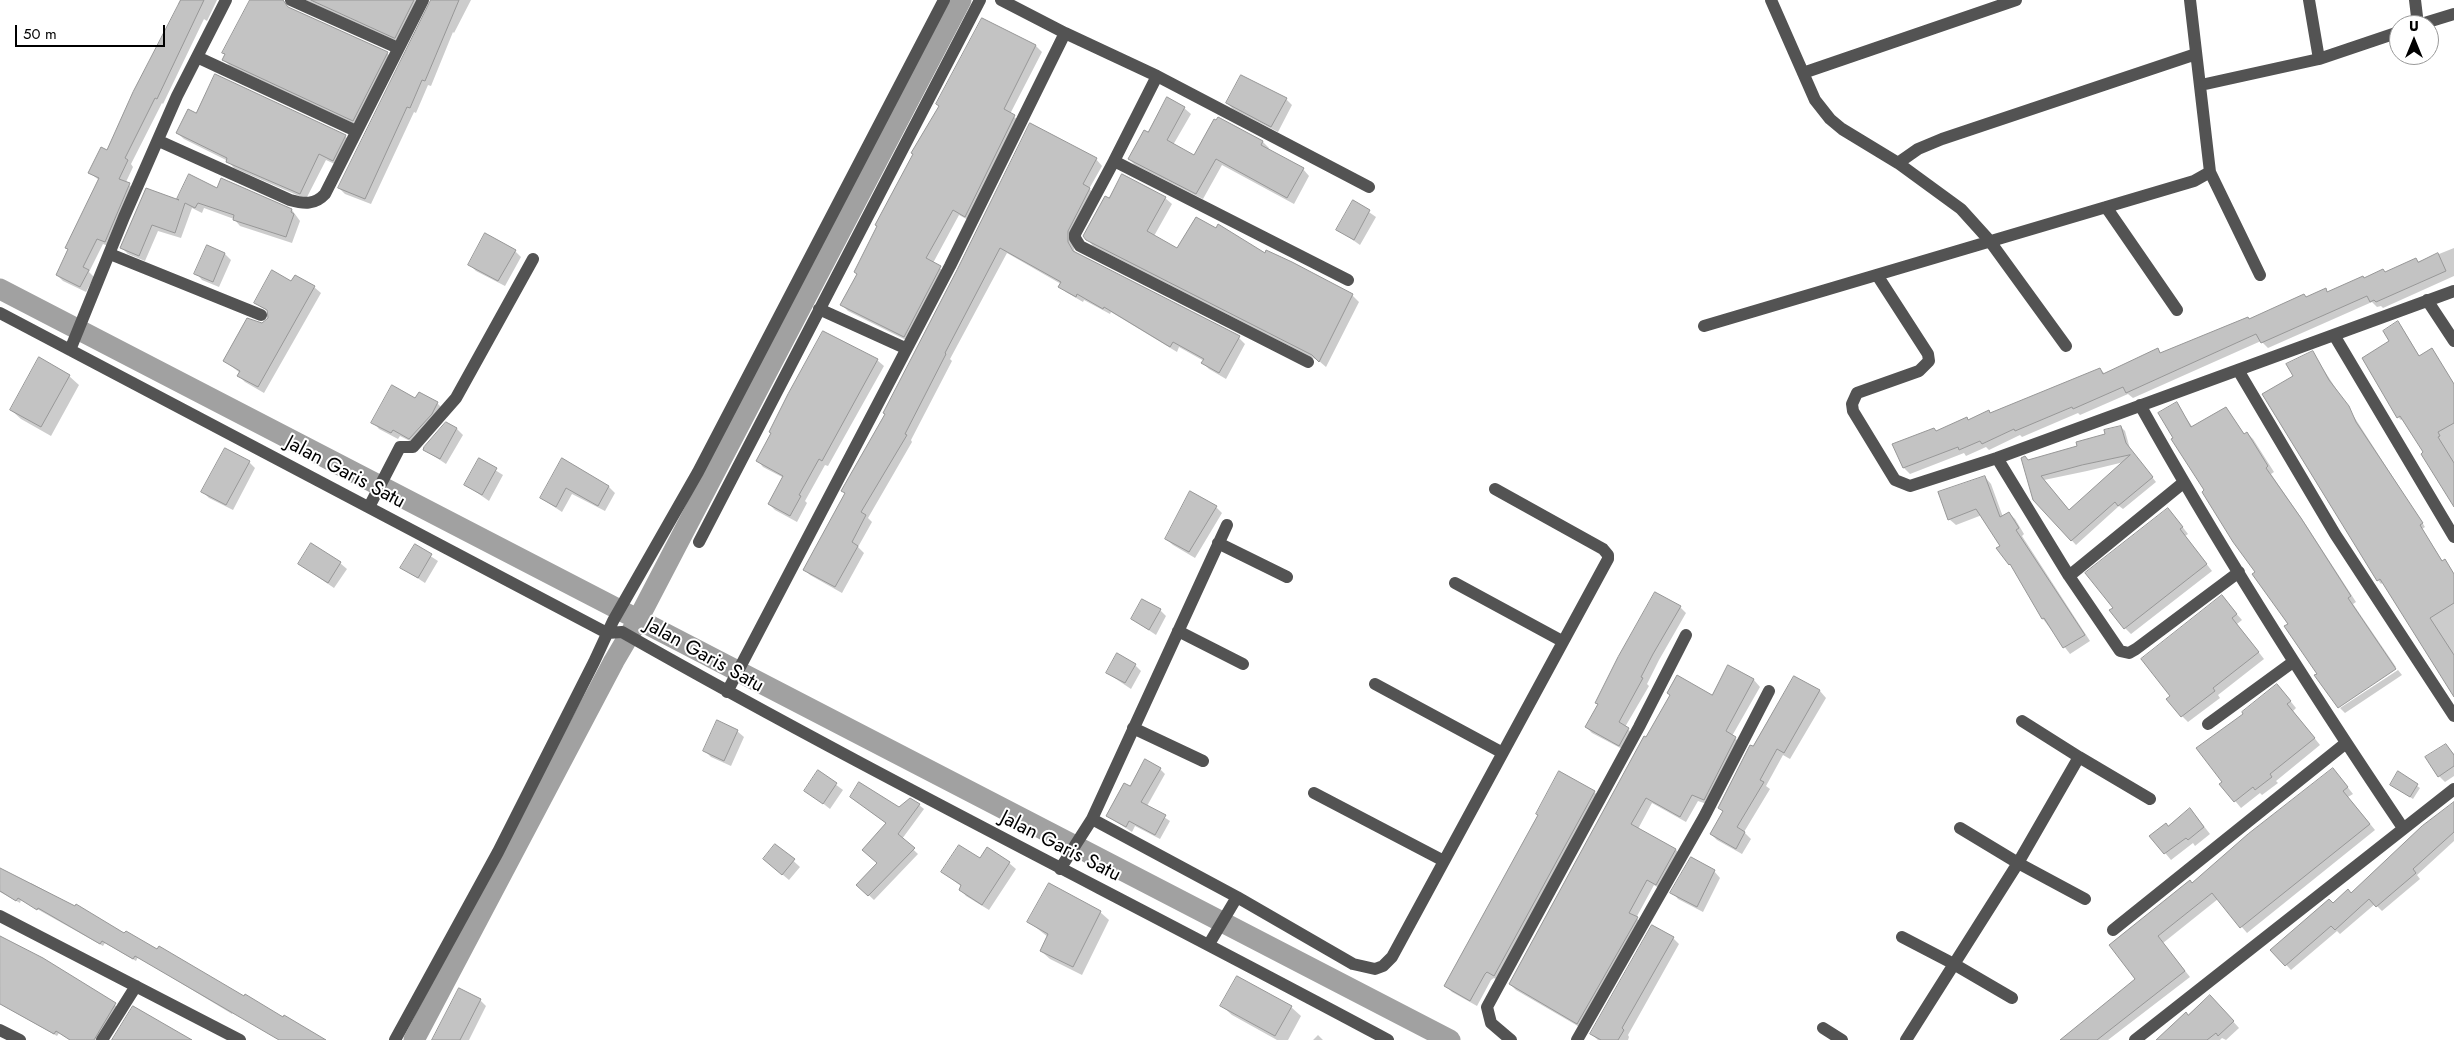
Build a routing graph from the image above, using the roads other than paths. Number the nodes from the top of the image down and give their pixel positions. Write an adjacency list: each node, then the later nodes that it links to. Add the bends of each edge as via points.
1 (226, 0): 19 (street)
2 (291, 0): 17 (street)
3 (422, 0): 17 (street)
4 (944, 0): 64 (street, via 698,472)
5 (980, 0): 39 (street)
6 (1001, 0): 15 (street)
7 (1771, 0): 21 (street)
8 (2016, 0): 21 (street)
9 (2190, 0): 18 (street)
10 (2309, 0): 20 (street)
11 (2415, 0): 13 (street)
12 (2454, 14): 14 (street)
13 (2417, 15)
14 (2439, 19)
15 (1065, 33): 22 (street); 48 (street, via 950,266)
16 (2389, 35): 20 (street)
17 (398, 48): 24 (street)
18 (2196, 54): 23 (street); 27 (street, via 1942,138)
19 (197, 57): 24 (street); 25 (street)
20 (2319, 59): 23 (street)
21 (1803, 73): 27 (street, via 1815,100 1830,119)
22 (1157, 76): 26 (street); 29 (street)
23 (2201, 85): 28 (street)
24 (356, 131): 25 (street, via 325,194 311,203 290,200)
25 (158, 140): 32 (street)
26 (1114, 161): 36 (street); 49 (street, via 1075,234 1080,246)
27 (1898, 163): 31 (street, via 1961,209)
28 (2210, 172): 30 (street, via 2194,181); 35 (street)
29 (1370, 186)
30 (2106, 207): 31 (street); 40 (street)
31 (1989, 240): 34 (street); 47 (street)
32 (110, 254): 42 (street); 46 (street)
33 (533, 259): 55 (street, via 456,398 413,447 400,447)
34 (1877, 275): 43 (street); 52 (street, via 1928,354 1929,361 1919,371 1857,393 1852,399 1853,411 1896,480 1910,486)
35 (2260, 275)
36 (1348, 280)
37 (2454, 291): 38 (street)
38 (2427, 300): 44 (street); 45 (street)
39 (819, 309): 48 (street); 58 (street)
40 (2176, 310)
41 (0, 313): 46 (street, Jalan Garis Satu)
42 (261, 315)
43 (1704, 326)
44 (2334, 335): 50 (street); 57 (street)
45 (2454, 341)
46 (72, 344): 55 (street, Jalan Garis Satu)
47 (2066, 346)
48 (905, 348): 71 (street)
49 (1308, 362)
50 (2238, 370): 51 (street); 73 (street, via 2335,534)
51 (2140, 405): 52 (street); 53 (street)
52 (1997, 458): 61 (street)
53 (2183, 483): 60 (street); 61 (street)
54 (1495, 489): 67 (street, via 1603,549 1608,555 1598,580)
55 (369, 507): 64 (street, Jalan Garis Satu)
56 (1227, 525): 59 (street)
57 (2454, 537)
58 (700, 542)
59 (1218, 543): 62 (street); 65 (street)
60 (2239, 572): 61 (street, via 2129,653 2120,651 2111,640); 68 (street)
61 (2069, 576)
62 (1287, 577)
63 (1455, 583): 67 (street)
64 (610, 627): 71 (street, Jalan Garis Satu); 104 (street, via 502,844)
65 (1178, 631): 69 (street); 76 (street)
66 (1686, 635): 106 (street, via 1487,1007 1491,1023)
67 (1562, 641): 78 (street)
68 (2293, 662): 75 (street); 77 (street)
69 (1243, 664)
70 (1376, 684): 78 (street)
71 (730, 686): 89 (street, Jalan Garis Satu)
72 (1769, 691): 107 (street, via 1704,817)
73 (2454, 716)
74 (2022, 721): 79 (street)
75 (2208, 724)
76 (1133, 728): 80 (street); 84 (street)
77 (2346, 743): 86 (street); 93 (street)
78 (1501, 752): 87 (street)
79 (2079, 756): 83 (street); 88 (street)
80 (1203, 761)
81 (2454, 789): 86 (street)
82 (1314, 793): 87 (street)
83 (2150, 799)
84 (1092, 819): 89 (street); 91 (street)
85 (1960, 828): 88 (street)
86 (2403, 828): 110 (street)
87 (1442, 860): 91 (street, via 1392,957 1376,969 1352,964)
88 (2018, 863): 90 (street); 96 (street)
89 (1063, 864): 95 (street, Jalan Garis Satu)
90 (2085, 898)
91 (1234, 902): 95 (street)
92 (0, 916): 97 (street)
93 (2113, 930)
94 (1902, 937): 96 (street)
95 (1212, 940): 105 (street, Jalan Garis Satu)
96 (1952, 963): 98 (street); 109 (street)
97 (136, 986): 102 (street); 103 (street)
98 (2012, 998)
99 (1823, 1028): 108 (street)
100 (0, 1030): 101 (street)
101 (20, 1040)
102 (102, 1040)
103 (240, 1040)
104 (396, 1040)
105 (1388, 1040)
106 (1511, 1040)
107 (1577, 1040)
108 (1842, 1040)
109 (1906, 1040)
110 (2135, 1040)

